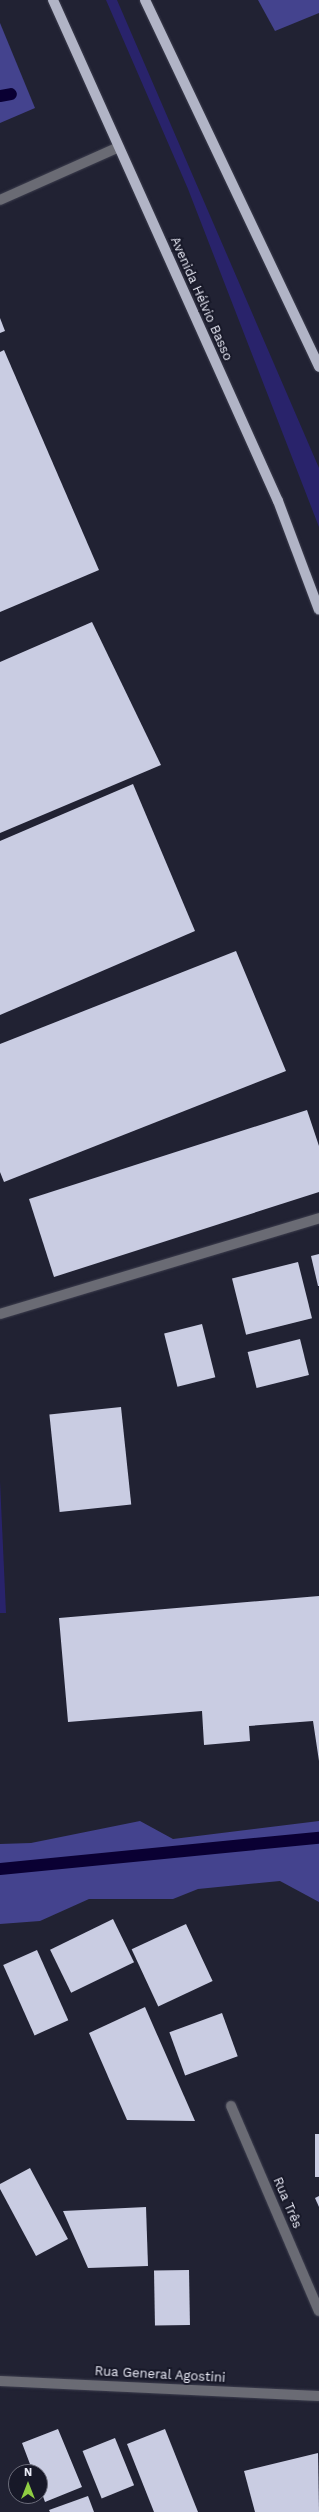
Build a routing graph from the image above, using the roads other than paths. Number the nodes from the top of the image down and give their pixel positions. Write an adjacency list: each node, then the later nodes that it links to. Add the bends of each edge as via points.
1 (53, 0): 3 (main road, Avenida Hélvio Basso)
2 (144, 0): 5 (main road)
3 (117, 148): 4 (street); 6 (main road, Avenida Hélvio Basso, via 278,501)
4 (0, 200)
5 (319, 367)
6 (319, 610)
7 (319, 1218): 8 (street)
8 (0, 1314)
9 (231, 2106): 10 (street, Rua Três)
10 (319, 2311)
11 (0, 2381): 12 (street, Rua General Agostini)
12 (319, 2396)

